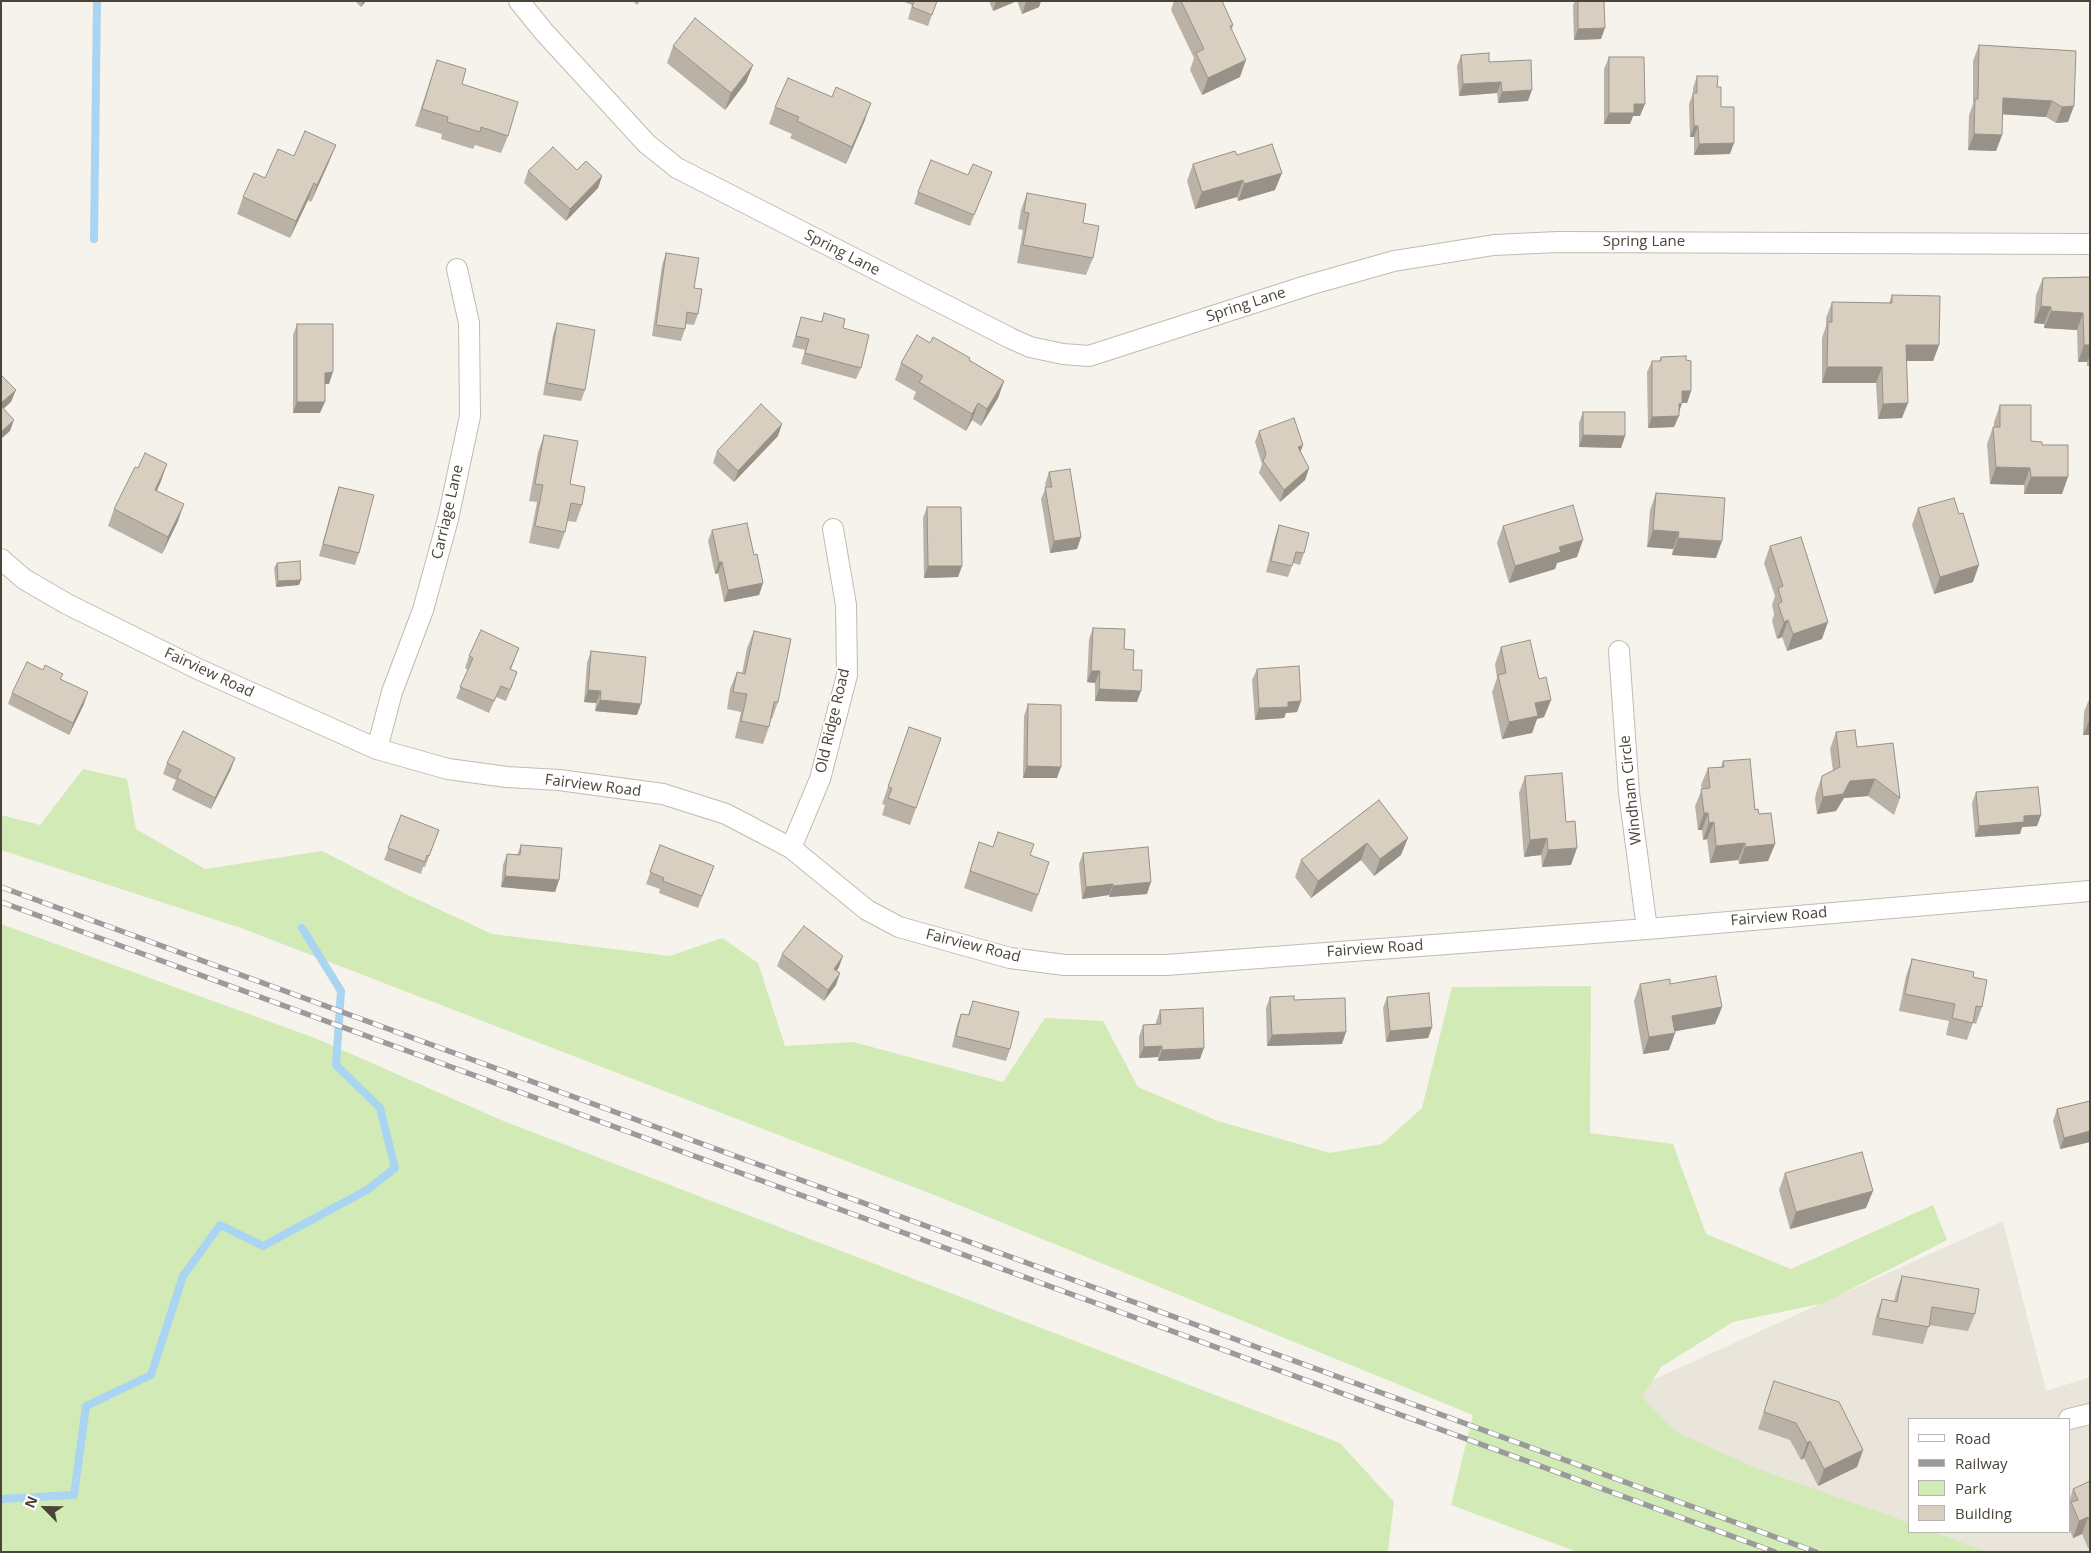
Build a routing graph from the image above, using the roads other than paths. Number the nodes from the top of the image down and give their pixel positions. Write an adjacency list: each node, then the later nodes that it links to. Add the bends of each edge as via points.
1 (519, 1): 2 (street, Spring Lane, via 647,144 677,168 1010,338 1030,347 1062,354 1089,356 1309,285 1394,262 1494,245 1587,242)
2 (2090, 244)
3 (457, 269): 7 (street, Carriage Lane, via 469,323 470,416 423,610 392,692)
4 (832, 529): 8 (street, Old Ridge Road, via 846,605 847,675 820,779)
5 (1, 560): 7 (street, Fairview Road, via 24,579 67,604 198,669)
6 (1619, 651): 10 (street, Windham Circle, via 1629,793)
7 (377, 749): 8 (street, Fairview Road, via 448,769 663,794 726,814)
8 (791, 848): 10 (street, Fairview Road, via 866,910 899,927 1010,958 1065,965 1166,965)
9 (2090, 891): 10 (street, Fairview Road)
10 (1647, 929)
11 (2090, 1414): 12 (street)
12 (2071, 1419)

